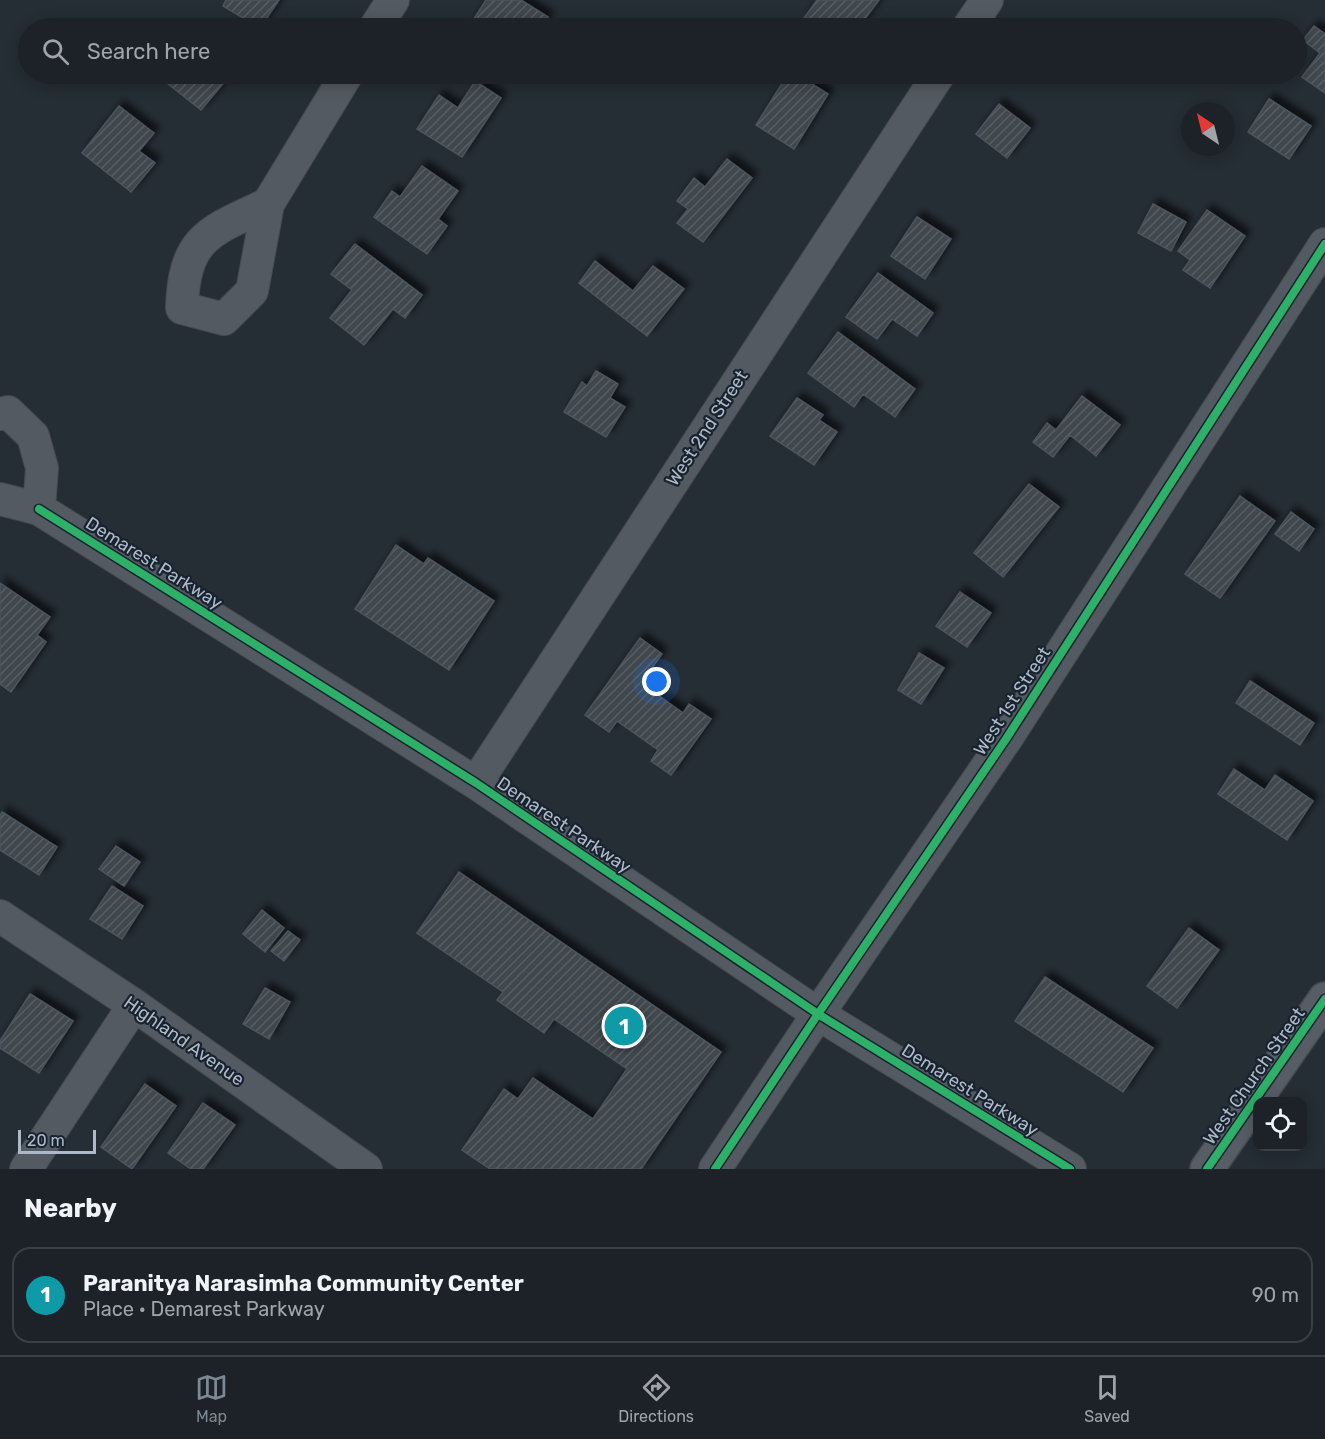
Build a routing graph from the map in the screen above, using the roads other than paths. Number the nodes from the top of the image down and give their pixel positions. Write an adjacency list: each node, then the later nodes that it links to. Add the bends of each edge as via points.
1 (393, 0): 3 (street)
2 (987, 0): 4 (street)
3 (381, 18)
4 (975, 18)
5 (341, 84): 7 (street)
6 (932, 84): 12 (street, West 2nd Street)
7 (268, 204)
8 (1325, 244): 16 (street, West 1st Street, via 1006,739)
9 (0, 414): 11 (street, via 8,412 33,436 42,468)
10 (0, 499): 11 (street, Demarest Parkway)
11 (39, 509): 12 (street, Demarest Parkway)
12 (476, 783): 16 (street, Demarest Parkway)
13 (0, 916): 15 (street, Highland Avenue)
14 (1325, 999): 21 (main road, West Church Street)
15 (134, 1005): 17 (street); 18 (street, Highland Avenue)
16 (818, 1014): 19 (street, West 1st Street); 20 (street, Demarest Parkway)
17 (26, 1169)
18 (366, 1169)
19 (715, 1169)
20 (1070, 1169)
21 (1207, 1169)

